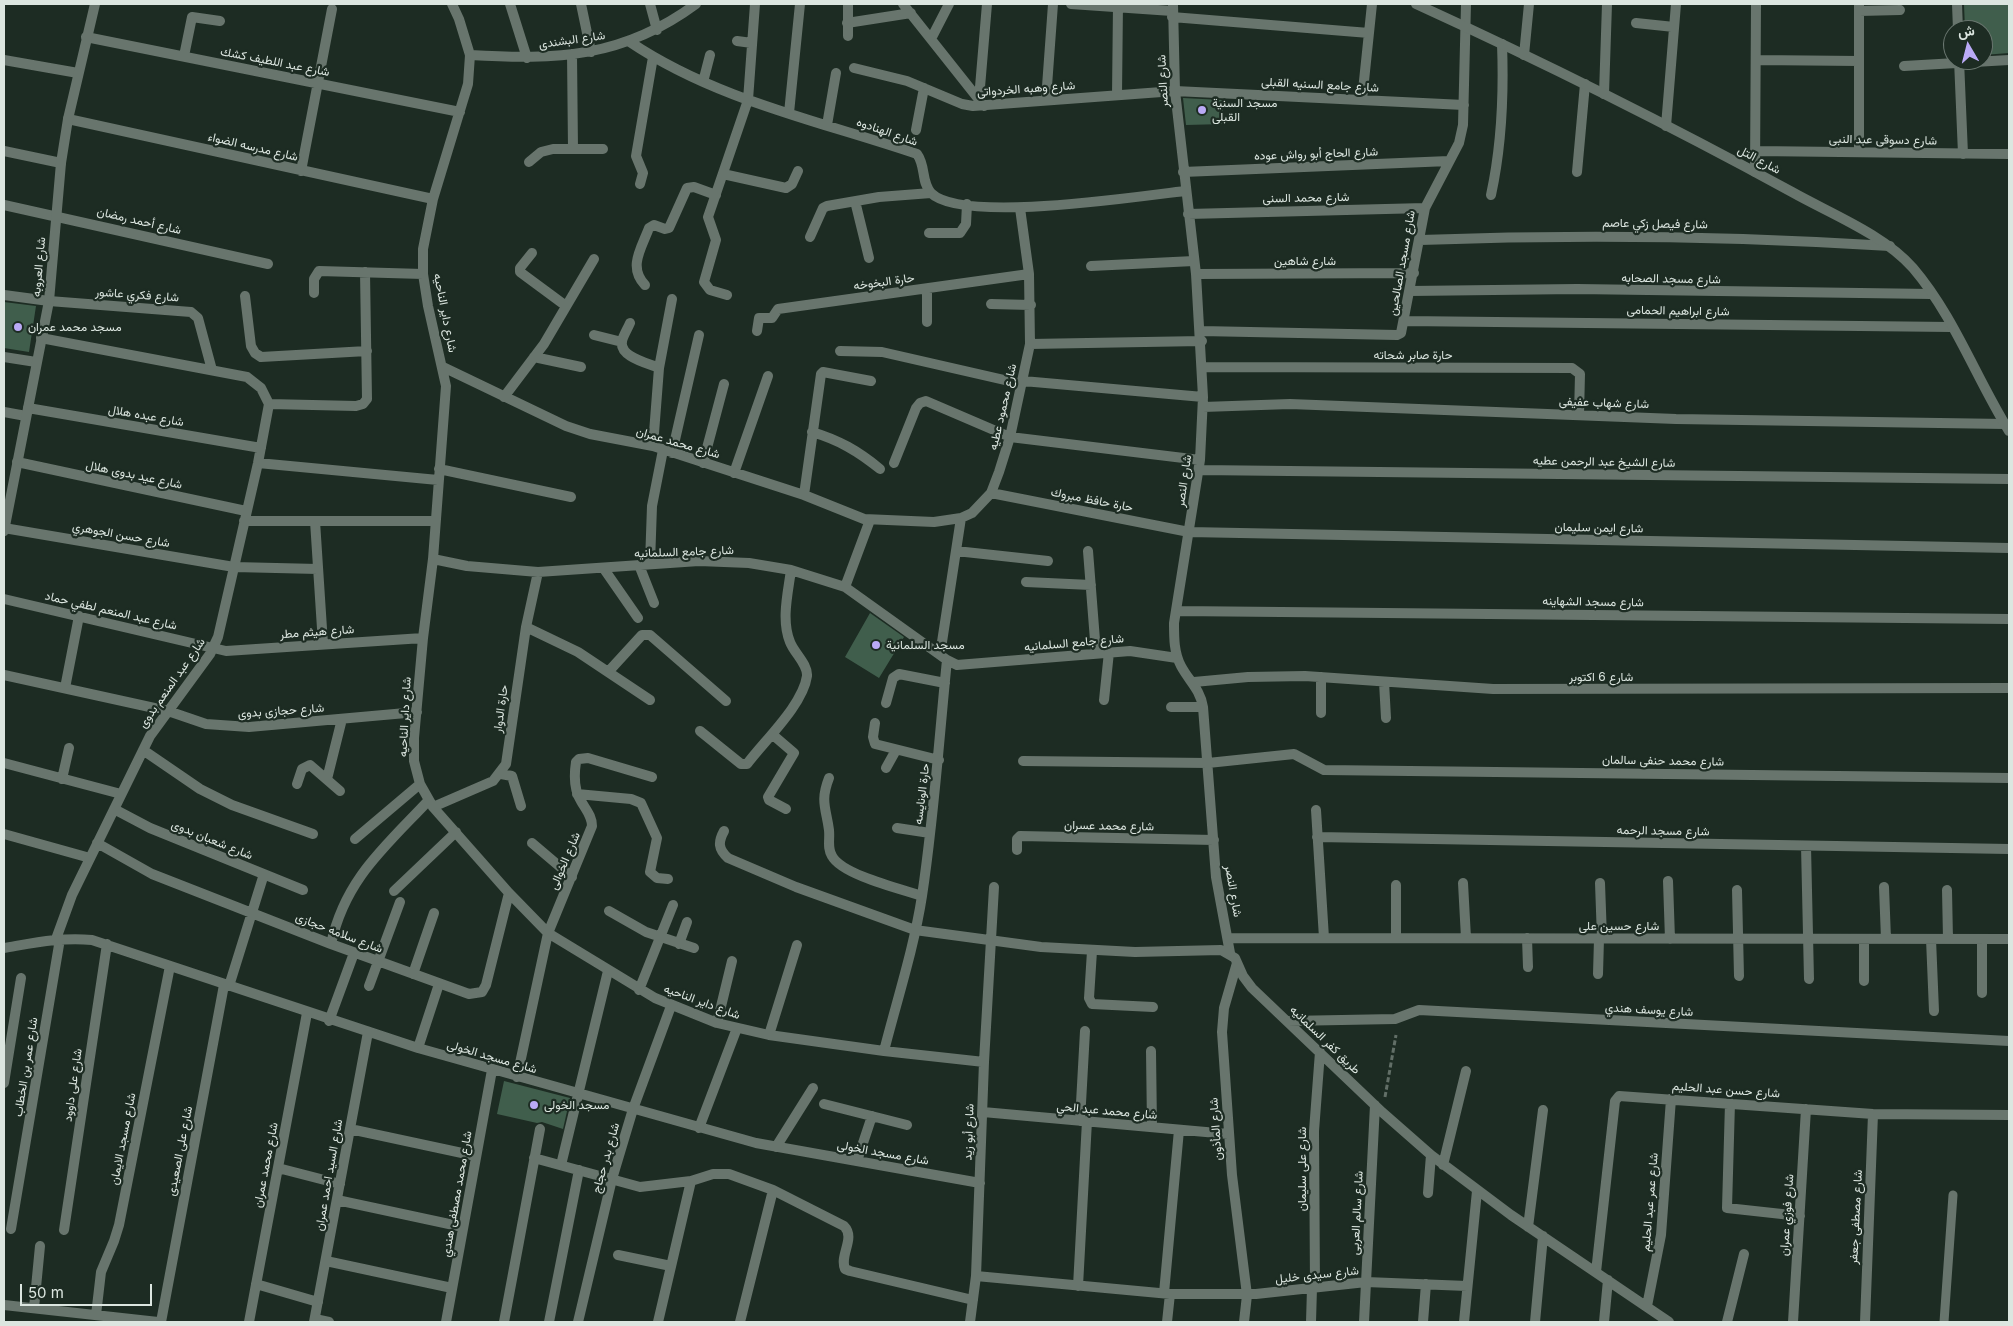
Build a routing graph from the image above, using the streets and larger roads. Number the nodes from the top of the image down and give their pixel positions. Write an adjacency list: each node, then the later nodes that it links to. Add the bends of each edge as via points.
1 (95, 4): 38 (street, شارع العروبه)
2 (452, 4): 46 (street, شارع داير الناحيه)
3 (510, 4): 51 (street)
4 (581, 4): 44 (street)
5 (650, 4): 35 (street)
6 (696, 4): 35 (street, شارع البشندى)
7 (755, 4): 42 (street)
8 (800, 4): 76 (street)
9 (848, 4): 31 (street)
10 (903, 4): 28 (street)
11 (949, 4): 39 (street)
12 (987, 4): 73 (street)
13 (1053, 4): 71 (street)
14 (1072, 4): 23 (street)
15 (1372, 4): 36 (street)
16 (1416, 4): 33 (street, شارع التل)
17 (1466, 4): 33 (street, شارع مسجد الصالحين)
18 (1529, 4): 48 (street)
19 (1607, 4): 68 (street)
20 (1676, 4): 34 (street)
21 (1756, 4): 53 (street)
22 (1957, 4): 29 (street)
23 (1118, 5): 26 (street); 69 (street)
24 (1859, 7): 27 (street); 56 (street)
25 (332, 9): 64 (street)
26 (1172, 10): 36 (street); 67 (street, شارع النصر)
27 (1900, 10)
28 (911, 13): 31 (street); 39 (street)
29 (1958, 20)
30 (220, 21): 49 (street, via 192,17)
31 (847, 23): 37 (street)
32 (1636, 23): 34 (street)
33 (1466, 27): 43 (street, شارع التل); 74 (street, شارع مسجد الصالحين)
34 (1674, 27): 79 (street)
35 (657, 30): 41 (street, شارع البشندى)
36 (1369, 33): 72 (street)
37 (848, 36)
38 (86, 37): 49 (street, شارع عبد اللطيف كشك); 61 (street, شارع العروبه)
39 (932, 40): 73 (street)
40 (737, 41): 42 (street)
41 (630, 42): 44 (street, شارع البشندى); 50 (street, شارع الهنادوه)
42 (752, 43): 70 (street)
43 (1502, 44): 48 (street, شارع التل); 101 (street, via 1503,121)
44 (591, 52): 45 (street, شارع البشندى)
45 (572, 54): 51 (street, شارع البشندى); 81 (street)
46 (470, 55): 51 (street, شارع البشندى); 75 (street, شارع داير الناحيه, via 468,84)
47 (710, 55): 63 (street)
48 (1524, 55): 65 (street, شارع التل)
49 (184, 56): 64 (street, شارع عبد اللطيف كشك)
50 (653, 57): 63 (street, شارع الهنادوه); 97 (street, via 636,156 643,173)
51 (527, 58)
52 (4, 60): 61 (street)
53 (1756, 60): 56 (street); 84 (street)
54 (1993, 60): 55 (street)
55 (2009, 60)
56 (1859, 61): 85 (street)
57 (1943, 62): 58 (street)
58 (1904, 66)
59 (854, 68): 66 (street, شارع وهبه الخردواتى)
60 (1959, 70): 86 (street)
61 (78, 73): 77 (street, شارع العروبه)
62 (836, 73): 78 (street)
63 (703, 82): 70 (street, شارع الهنادوه)
64 (320, 84): 75 (street, شارع عبد اللطيف كشك); 91 (street)
65 (1586, 84): 68 (street, شارع التل); 94 (street)
66 (924, 88): 73 (street, شارع وهبه الخردواتى, via 962,104); 80 (street)
67 (1175, 91): 69 (street, شارع وهبه الخردواتى); 72 (street, شارع جامع السنيه القبلى); 93 (street, شارع النصر)
68 (1604, 94): 79 (street, شارع التل)
69 (1117, 95): 71 (street, شارع وهبه الخردواتى)
70 (748, 100): 76 (street, شارع الهنادوه); 96 (street)
71 (1046, 100): 73 (street, شارع وهبه الخردواتى)
72 (1362, 100): 74 (street, شارع جامع السنيه القبلى)
73 (981, 102)
74 (1464, 105): 88 (street, شارع مسجد الصالحين, via 1459,144)
75 (460, 112): 102 (street, شارع داير الناحيه)
76 (789, 113): 78 (street, شارع الهنادوه)
77 (68, 119): 90 (street, شارع العروبه); 91 (street, شارع مدرسه الضواء)
78 (827, 125): 99 (street, شارع الهنادوه, via 917,154 923,162 925,183)
79 (1666, 126): 95 (street, شارع التل)
80 (916, 130)
81 (573, 149): 82 (street); 89 (street, via 541,152)
82 (603, 149)
83 (4, 151): 90 (street)
84 (1756, 151): 85 (street, شارع دسوقى عبد النبى); 95 (street)
85 (1858, 152): 86 (street, شارع دسوقى عبد النبى)
86 (1963, 154): 87 (street, شارع دسوقى عبد النبى)
87 (2009, 154)
88 (1450, 161): 93 (street, شارع الحاج أبو رواش عوده); 107 (street, شارع مسجد الصالحين)
89 (529, 162)
90 (61, 163): 109 (street, شارع العروبه)
91 (301, 171): 102 (street, شارع مدرسه الضواء)
92 (798, 171): 96 (street, via 792,184 786,188)
93 (1183, 172): 98 (street, شارع النصر)
94 (1577, 172)
95 (1755, 172): 113 (street, شارع التل)
96 (723, 174): 100 (street)
97 (640, 184)
98 (1185, 191): 106 (street); 108 (street, شارع النصر)
99 (932, 193): 103 (street); 104 (street)
100 (716, 194): 125 (street, via 687,188 669,228 654,225 649,228 636,264 637,277); 131 (street, via 708,218 716,240 704,282 710,290)
101 (1491, 195)
102 (433, 199): 122 (street, شارع داير الناحيه, via 427,224)
103 (855, 201): 111 (street, via 824,206); 115 (street)
104 (967, 204): 106 (street); 110 (street, via 966,224 960,233)
105 (4, 205): 109 (street, شارع أحمد رمضان)
106 (1020, 208): 123 (street, شارع محمود عطيه)
107 (1425, 208): 108 (street, شارع محمد السنى); 112 (street, شارع مسجد الصالحين)
108 (1188, 214): 117 (street, شارع النصر)
109 (56, 215): 118 (street, شارع أحمد رمضان); 134 (street, شارع العروبه)
110 (929, 232)
111 (810, 237)
112 (1420, 240): 113 (street, شارع فيصل زكي عاصم, via 1656,236); 121 (street, شارع مسجد الصالحين)
113 (1890, 246): 129 (street, شارع التل, via 1913,268)
114 (532, 253): 137 (street, via 520,272)
115 (869, 258)
116 (594, 259): 137 (street)
117 (1194, 261): 119 (street); 124 (street, شارع النصر)
118 (268, 264)
119 (1091, 266)
120 (365, 272): 122 (street); 128 (street, via 319,271 314,279); 149 (street)
121 (1414, 273): 124 (street, شارع شاهين); 127 (street, شارع مسجد الصالحين)
122 (423, 274): 154 (street, شارع داير الناحيه)
123 (1029, 274): 126 (street, حارة البخوخه); 136 (street, شارع محمود عطيه)
124 (1196, 274): 145 (street, شارع النصر)
125 (645, 285)
126 (927, 289): 139 (street); 142 (street, حارة البخوخه, via 778,309 772,318 759,318)
127 (1410, 291): 129 (street, شارع مسجد الصحابه, via 1577,289); 138 (street, شارع مسجد الصالحين)
128 (314, 293)
129 (1931, 294): 141 (street, شارع التل)
130 (4, 295): 134 (street)
131 (727, 295)
132 (245, 296): 149 (street, via 254,353 261,356)
133 (672, 299): 157 (street)
134 (49, 301): 146 (street, شارع العروبه); 158 (street, شارع فكري عاشور, via 191,312 198,318)
135 (991, 304): 136 (street)
136 (1031, 305): 148 (street, شارع محمود عطيه)
137 (566, 306): 151 (street)
138 (1405, 320): 141 (street, شارع ابراهيم الحمامى); 145 (street, شارع مسجد الصالحين, via 1401,333 1397,335)
139 (927, 322)
140 (630, 323): 147 (street)
141 (1952, 327): 169 (street, شارع التل)
142 (757, 331)
143 (594, 335): 147 (street)
144 (699, 335): 173 (street)
145 (1201, 336): 148 (street); 156 (street, شارع النصر)
146 (41, 338): 153 (street, شارع العروبه); 158 (street)
147 (622, 342): 157 (street, via 628,355)
148 (1030, 344): 161 (street, شارع محمود عطيه)
149 (367, 351): 165 (street, via 368,399 363,404)
150 (840, 352): 161 (street, شارع شهاب عفيفى, via 882,352)
151 (534, 357): 155 (street); 163 (street)
152 (4, 358): 153 (street)
153 (36, 362): 167 (street, شارع العروبه)
154 (443, 367): 163 (street, شارع محمد عمران); 179 (street, شارع داير الناحيه, via 446,386)
155 (581, 367)
156 (1203, 367): 164 (street, شارع النصر); 168 (street, حارة صابر شحاته, via 1572,368 1580,374)
157 (659, 368): 173 (street)
158 (212, 370): 165 (street, via 247,377 262,388)
159 (768, 376): 181 (street)
160 (871, 381): 170 (street, via 823,372)
161 (1022, 383): 164 (street, شارع شهاب عفيفى); 171 (street, شارع محمود عطيه)
162 (724, 384): 176 (street)
163 (504, 397): 173 (street, شارع محمد عمران, via 590,434)
164 (1203, 402): 168 (street, شارع شهاب عفيفى); 178 (street, شارع النصر)
165 (269, 404): 172 (street, شارع عبد المنعم بدوى)
166 (4, 412): 167 (street, شارع عبده هلال)
167 (27, 412): 172 (street, شارع عبده هلال); 174 (street, شارع العروبه)
168 (1579, 415): 169 (street, شارع شهاب عفيفى)
169 (2007, 428)
170 (812, 432): 180 (street, via 837,439); 185 (street)
171 (1010, 437): 177 (street, شارع الشيخ عبد الرحمن عطيه, via 926,401 916,408); 178 (street, شارع الشيخ عبد الرحمن عطيه); 184 (street, شارع محمود عطيه)
172 (261, 448): 175 (street, شارع عبد المنعم بدوى)
173 (663, 450): 176 (street, شارع محمد عمران); 200 (street, via 652,506)
174 (17, 462): 187 (street, شارع عيد بدوى هلال); 193 (street, شارع العروبه)
175 (258, 463): 183 (street); 187 (street, شارع عبد المنعم بدوى)
176 (703, 463): 181 (street, شارع محمد عمران)
177 (894, 463)
178 (1199, 465): 182 (street, شارع الشيخ عبد الرحمن عطيه); 194 (street, شارع النصر)
179 (439, 469): 183 (street, شارع داير الناحيه); 186 (street)
180 (880, 469)
181 (734, 472): 185 (street, شارع محمد عمران)
182 (2009, 479)
183 (438, 480): 191 (street, شارع داير الناحيه)
184 (991, 493): 188 (street, شارع محمود عطيه, via 972,513); 194 (street, حارة حافظ مبروك)
185 (804, 496): 189 (street, شارع محمد عمران)
186 (571, 498)
187 (245, 516): 190 (street, شارع عيد بدوى هلال); 202 (street, شارع عبد المنعم بدوى)
188 (961, 518): 192 (street, شارع محمود عطيه, via 948,522); 196 (street, حارة الونايسه)
189 (870, 520): 192 (street, شارع محمد عمران); 209 (street)
190 (315, 521): 191 (street, شارع عيد بدوى هلال); 203 (street)
191 (434, 521): 198 (street, شارع داير الناحيه)
192 (883, 521)
193 (4, 530): 202 (street, شارع حسن الجوهري)
194 (1189, 532): 195 (street, شارع ايمن سليمان); 212 (street, شارع النصر)
195 (2009, 548)
196 (956, 551): 199 (street); 222 (street, حارة الونايسه)
197 (1088, 551): 208 (street)
198 (433, 559): 206 (street, شارع جامع السلمانيه, via 467,566); 217 (street, شارع داير الناحيه)
199 (1048, 561)
200 (650, 563): 201 (street, شارع جامع السلمانيه); 205 (street, شارع جامع السلمانيه, via 749,562)
201 (639, 565): 204 (street, شارع جامع السلمانيه); 211 (street)
202 (234, 567): 203 (street, شارع حسن الجوهري); 219 (street, شارع عبد المنعم بدوى)
203 (318, 569): 218 (street)
204 (604, 569): 206 (street, شارع جامع السلمانيه); 214 (street)
205 (791, 570): 209 (street, شارع جامع السلمانيه); 245 (street, via 785,622 790,644 807,676)
206 (538, 572): 216 (street, حارة الدوار)
207 (1026, 582): 208 (street)
208 (1091, 585): 221 (street)
209 (846, 587): 222 (street, شارع جامع السلمانيه)
210 (4, 599): 213 (street, شارع عبد المنعم لطفي حماد)
211 (654, 603)
212 (1177, 611): 215 (street, شارع مسجد الشهاينه); 223 (street, شارع النصر, via 1174,637)
213 (79, 616): 219 (street, شارع عبد المنعم لطفي حماد); 230 (street)
214 (638, 618)
215 (2009, 619)
216 (526, 627): 224 (street); 254 (street, حارة الدوار, via 506,764)
217 (423, 638): 218 (street, شارع هيثم مطر); 239 (street, شارع داير الناحيه)
218 (323, 644): 219 (street, شارع هيثم مطر, via 226,650)
219 (213, 647): 238 (street, شارع عبد المنعم بدوى)
220 (1109, 652): 221 (street, شارع جامع السلمانيه); 223 (street, شارع جامع السلمانيه, via 1154,653); 233 (street)
221 (1096, 653): 222 (street, شارع جامع السلمانيه, via 968,665 957,665)
222 (943, 658): 227 (street, حارة الونايسه)
223 (1178, 658): 228 (street, شارع النصر)
224 (609, 671): 232 (street); 234 (street, via 642,635 650,635)
225 (4, 675): 230 (street, شارع حجازى بدوى)
226 (1320, 677): 228 (street, شارع 6 اكتوبر, via 1248,677); 229 (street, شارع 6 اكتوبر); 240 (street)
227 (945, 682): 235 (street, via 899,674 893,678); 249 (street, حارة الونايسه)
228 (1194, 682): 237 (street, شارع النصر)
229 (1384, 682): 231 (street, شارع 6 اكتوبر, via 1493,690); 241 (street)
230 (66, 688): 238 (street, شارع حجازى بدوى)
231 (2009, 688)
232 (650, 700)
233 (1104, 700)
234 (726, 701)
235 (886, 703)
236 (1171, 707): 237 (street)
237 (1203, 707): 252 (street, شارع النصر)
238 (168, 711): 242 (street, شارع حجازى بدوى, via 227,727); 247 (street, شارع عبد المنعم بدوى)
239 (416, 712): 242 (street, شارع حجازى بدوى); 261 (street, شارع داير الناحيه, via 414,761)
240 (1321, 713)
241 (1386, 718)
242 (342, 719): 259 (street)
243 (875, 723): 248 (street, via 875,744)
244 (700, 731): 245 (street, via 744,765)
245 (773, 735): 268 (street, via 794,753 768,797)
246 (69, 748): 256 (street)
247 (143, 750): 263 (street, شارع عبد المنعم بدوى); 275 (street, via 186,780 232,805)
248 (896, 750): 249 (street); 253 (street)
249 (939, 760): 273 (street, حارة الونايسه)
250 (1023, 760): 252 (street)
251 (4, 763): 256 (street)
252 (1208, 763): 258 (street, شارع محمد حنفى سالمان, via 1294,754 1316,767 1333,770); 278 (street, شارع النصر)
253 (886, 768)
254 (501, 774): 265 (street, via 489,784); 266 (street, via 512,776)
255 (652, 777): 264 (street, شارع الخوالى, via 583,758 576,762 575,767)
256 (62, 778): 263 (street)
257 (829, 778): 299 (street, via 823,805 829,830 828,845 833,858 848,870)
258 (2009, 778)
259 (327, 779): 260 (street, via 313,766 307,765 302,769); 262 (street)
260 (297, 784)
261 (420, 784): 265 (street, شارع داير الناحيه); 277 (street)
262 (340, 792)
263 (121, 794): 267 (street, شارع عبد المنعم بدوى)
264 (578, 794): 286 (street, شارع الخوالى, via 592,826); 287 (street, via 631,799 641,803 657,838 650,872 657,878)
265 (431, 804): 272 (street, شارع داير الناحيه); 327 (street, via 357,879 340,910)
266 (521, 806)
267 (114, 809): 279 (street, شارع عبد المنعم بدوى); 285 (street, شارع شعبان بدوى, via 150,828)
268 (786, 809)
269 (1316, 810): 276 (street)
270 (897, 828): 273 (street)
271 (724, 831): 306 (street, via 719,840 720,851 728,858 796,887)
272 (456, 832): 297 (street); 298 (street, شارع داير الناحيه)
273 (930, 833): 299 (street, حارة الونايسه)
274 (4, 834): 284 (street)
275 (313, 834)
276 (1317, 837): 281 (street, شارع مسجد الرحمه); 310 (street)
277 (354, 839)
278 (1214, 840): 283 (street, شارع محمد عسران, via 1020,836 1017,838); 309 (street, شارع النصر, via 1219,898)
279 (97, 843): 284 (street, شارع عبد المنعم بدوى); 303 (street, شارع سلامه حجازى, via 152,874)
280 (532, 843): 286 (street)
281 (1806, 846): 282 (street, شارع مسجد الرحمه); 318 (street)
282 (2009, 849)
283 (1017, 850)
284 (90, 858): 316 (street, شارع عبد المنعم بدوى, via 66,909)
285 (264, 874): 294 (street, شارع شعبان بدوى); 303 (street, شارع على الصعيدى)
286 (572, 877): 307 (street, شارع الخوالى)
287 (668, 879)
288 (1668, 881): 317 (street)
289 (1600, 882): 314 (street)
290 (1463, 883): 312 (street)
291 (1396, 885): 311 (street)
292 (994, 887): 325 (street, شارع أبو زيد)
293 (1884, 887): 320 (street)
294 (302, 890)
295 (1737, 890): 315 (street)
296 (1946, 890): 322 (street)
297 (394, 891)
298 (509, 893): 307 (street, شارع داير الناحيه); 347 (street, شارع سلامه حجازى, via 482,992 469,994)
299 (922, 896): 306 (street, حارة الونايسه)
300 (400, 902): 336 (street)
301 (673, 905): 308 (street)
302 (608, 911): 308 (street)
303 (252, 913): 327 (street, شارع سلامه حجازى); 348 (street, شارع على الصعيدى)
304 (434, 913): 341 (street)
305 (687, 922): 328 (street)
306 (916, 930): 325 (street); 365 (street, حارة الونايسه)
307 (548, 933): 340 (street, شارع داير الناحيه); 371 (street, شارع الخوالى)
308 (660, 938): 328 (street); 350 (street)
309 (1229, 938): 310 (street, شارع حسين على); 334 (street, شارع النصر)
310 (1324, 938): 311 (street, شارع حسين على)
311 (1396, 938): 312 (street, شارع حسين على)
312 (1466, 938): 313 (street, شارع حسين على)
313 (1527, 938): 314 (street, شارع حسين على); 339 (street)
314 (1600, 938): 317 (street, شارع حسين على); 342 (street)
315 (1738, 938): 317 (street, شارع حسين على); 318 (street, شارع حسين على); 343 (street)
316 (58, 939): 326 (street, شارع مسجد الخولى); 330 (street, شارع مسجد الخولى); 414 (street, شارع عمر بن الخطاب)
317 (1670, 939)
318 (1808, 939): 319 (street, شارع حسين على); 345 (street)
319 (1864, 939): 320 (street, شارع حسين على); 346 (street)
320 (1886, 939): 321 (street, شارع حسين على)
321 (1931, 939): 322 (street, شارع حسين على); 354 (street)
322 (1948, 939): 323 (street, شارع حسين على)
323 (1982, 939): 324 (street, شارع حسين على); 351 (street)
324 (2009, 939)
325 (991, 942): 332 (street); 368 (street, شارع أبو زيد)
326 (107, 944): 338 (street, شارع مسجد الخولى); 415 (street, شارع على داوود)
327 (331, 944): 333 (street, شارع سلامه حجازى)
328 (679, 944): 331 (street)
329 (797, 945): 362 (street)
330 (4, 948)
331 (694, 948)
332 (1092, 951): 334 (street, via 1221,950); 353 (street, via 1089,998 1092,1004)
333 (354, 953): 336 (street, شارع سلامه حجازى); 356 (street)
334 (1230, 953): 337 (street, طريق كفر السلمانيه)
335 (732, 961): 358 (street)
336 (378, 962): 341 (street, شارع سلامه حجازى); 349 (street)
337 (1237, 963): 357 (street, طريق كفر السلمانيه, via 1252,988); 393 (street, شارع المأذون, via 1224,1008 1222,1032)
338 (170, 966): 348 (street, شارع مسجد الخولى); 439 (street, شارع مسجد الايمان, via 119,1225 101,1272)
339 (1528, 967)
340 (608, 970): 350 (street, شارع داير الناحيه); 374 (street)
341 (413, 974): 347 (street, شارع سلامه حجازى)
342 (1598, 974)
343 (1739, 976)
344 (21, 978): 372 (street)
345 (1809, 979)
346 (1864, 981)
347 (439, 984): 364 (street)
348 (226, 985): 355 (street, شارع مسجد الخولى); 441 (street, شارع على الصعيدى)
349 (369, 986)
350 (639, 990): 352 (street, شارع داير الناحيه)
351 (1982, 993)
352 (671, 1006): 358 (street, شارع داير الناحيه); 379 (street, شارع بدر حجاج)
353 (1153, 1006)
354 (1934, 1011)
355 (308, 1013): 356 (street, شارع مسجد الخولى); 401 (street, شارع محمد عمران)
356 (329, 1021): 361 (street, شارع مسجد الخولى)
357 (1288, 1021): 363 (street, شارع يوسف هندي, via 1395,1019 1419,1010); 367 (street, طريق كفر السلمانيه)
358 (717, 1023): 359 (street, شارع داير الناحيه)
359 (737, 1028): 362 (street, شارع داير الناحيه); 389 (street)
360 (1085, 1031): 386 (street)
361 (368, 1032): 364 (street, شارع مسجد الخولى); 390 (street, شارع السيد احمد عمران)
362 (769, 1035): 365 (street, شارع داير الناحيه)
363 (2009, 1041)
364 (418, 1048): 369 (street, شارع مسجد الخولى)
365 (884, 1051): 368 (street, شارع داير الناحيه)
366 (1151, 1051): 388 (street)
367 (1320, 1052): 378 (street, طريق كفر السلمانيه); 431 (street, شارع على سليمان, via 1314,1131)
368 (984, 1062): 382 (street, شارع أبو زيد)
369 (492, 1070): 371 (street, شارع مسجد الخولى); 396 (street, شارع محمد مصطفى هندي)
370 (1466, 1071): 400 (street)
371 (517, 1077): 374 (street, شارع مسجد الخولى)
372 (4, 1083)
373 (813, 1088): 394 (street)
374 (579, 1094): 379 (street, شارع مسجد الخولى); 399 (street)
375 (1671, 1099): 376 (street, شارع حسن عبد الحليم); 422 (street, شارع حسن عبد الحليم, via 1623,1095 1615,1101); 437 (street, شارع عمر عبد الحليم, via 1661,1235)
376 (1730, 1103): 380 (street, شارع حسن عبد الحليم); 411 (street, via 1727,1208)
377 (824, 1104): 385 (street)
378 (1379, 1108): 395 (street, طريق كفر السلمانيه); 425 (street, شارع سالم العربى)
379 (633, 1109): 389 (street, شارع مسجد الخولى); 403 (street, شارع بدر حجاج)
380 (1806, 1109): 383 (street, شارع حسن عبد الحليم); 411 (street, شارع فوزي عمران)
381 (1544, 1110): 413 (street)
382 (983, 1112): 386 (street, شارع محمد عبد الحي); 405 (street, شارع أبو زيد)
383 (1873, 1114): 384 (street, شارع حسن عبد الحليم); 462 (street, شارع مصطفى جعفر)
384 (2009, 1115)
385 (872, 1116): 387 (street); 398 (street)
386 (1084, 1121): 388 (street, شارع محمد عبد الحي); 428 (street)
387 (907, 1125)
388 (1152, 1127): 392 (street, شارع محمد عبد الحي)
389 (699, 1128): 394 (street, شارع مسجد الخولى)
390 (350, 1129): 396 (street); 406 (street, شارع السيد احمد عمران)
391 (540, 1129): 397 (street)
392 (1179, 1130): 393 (street, شارع محمد عبد الحي); 432 (street)
393 (1228, 1134): 433 (street, شارع المأذون)
394 (776, 1147): 398 (street, شارع مسجد الخولى)
395 (1431, 1155): 400 (street, طريق كفر السلمانيه); 409 (street)
396 (476, 1156): 412 (street, شارع محمد مصطفى هندي)
397 (534, 1158): 399 (street); 445 (street)
398 (857, 1161): 405 (street, شارع مسجد الخولى)
399 (561, 1165): 402 (street)
400 (1443, 1165): 408 (street, طريق كفر السلمانيه)
401 (278, 1168): 406 (street); 426 (street, شارع محمد عمران)
402 (579, 1170): 403 (street); 446 (street)
403 (612, 1179): 404 (street, via 640,1187); 447 (street, شارع بدر حجاج)
404 (691, 1181): 407 (street, via 722,1173); 421 (street)
405 (980, 1183): 423 (street, شارع أبو زيد)
406 (340, 1184): 410 (street, شارع السيد احمد عمران)
407 (773, 1190): 434 (street, via 846,1229 849,1236 843,1262 845,1269); 449 (street)
408 (1477, 1191): 413 (street, طريق كفر السلمانيه); 429 (street)
409 (1428, 1193)
410 (337, 1200): 412 (street); 420 (street, شارع السيد احمد عمران)
411 (1800, 1216): 461 (street, شارع فوزي عمران)
412 (464, 1227): 430 (street, شارع محمد مصطفى هندي)
413 (1528, 1227): 416 (street, طريق كفر السلمانيه)
414 (11, 1229)
415 (64, 1230)
416 (1542, 1236): 422 (street, طريق كفر السلمانيه); 457 (street)
417 (40, 1246): 438 (street)
418 (1744, 1254): 460 (street)
419 (618, 1255): 421 (street)
420 (326, 1261): 430 (street); 435 (street, شارع السيد احمد عمران)
421 (671, 1266): 448 (street)
422 (1596, 1272): 424 (street, طريق كفر السلمانيه)
423 (976, 1276): 428 (street, شارع سيدى خليل); 434 (street, شارع أبو زيد)
424 (1608, 1280): 437 (street, طريق كفر السلمانيه); 458 (street)
425 (1366, 1282): 427 (street, شارع سيدى خليل); 431 (street, شارع سيدى خليل); 454 (street, شارع سالم العربى)
426 (256, 1284): 435 (street); 442 (street, شارع محمد عمران)
427 (1426, 1284): 429 (street, شارع سيدى خليل); 455 (street)
428 (1078, 1286): 432 (street, شارع سيدى خليل)
429 (1467, 1286): 456 (street)
430 (452, 1288): 444 (street, شارع محمد مصطفى هندي)
431 (1313, 1288): 433 (street, شارع سيدى خليل); 453 (street, شارع على سليمان)
432 (1167, 1293): 433 (street, شارع سيدى خليل); 451 (street)
433 (1247, 1294): 452 (street, شارع المأذون)
434 (973, 1300): 450 (street, شارع أبو زيد)
435 (318, 1302): 440 (street, شارع السيد احمد عمران)
436 (4, 1305): 438 (street)
437 (1647, 1306): 459 (street, طريق كفر السلمانيه)
438 (34, 1308): 439 (street)
439 (96, 1315): 441 (street)
440 (315, 1321): 443 (street)
441 (160, 1322)
442 (249, 1322)
443 (329, 1322)
444 (446, 1322)
445 (504, 1322)
446 (548, 1322)
447 (578, 1322)
448 (658, 1322)
449 (740, 1322)
450 (970, 1322)
451 (1166, 1322)
452 (1244, 1322)
453 (1311, 1322)
454 (1364, 1322)
455 (1423, 1322)
456 (1464, 1322)
457 (1535, 1322)
458 (1604, 1322)
459 (1669, 1322)
460 (1727, 1322)
461 (1793, 1322)
462 (1865, 1322)

